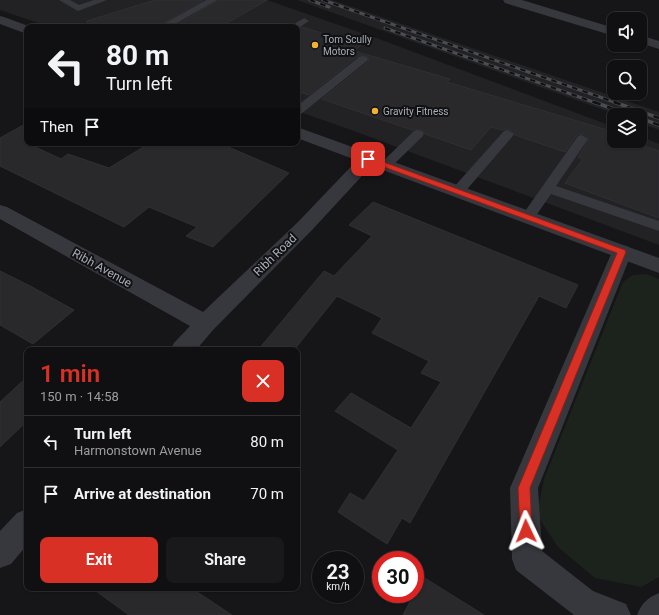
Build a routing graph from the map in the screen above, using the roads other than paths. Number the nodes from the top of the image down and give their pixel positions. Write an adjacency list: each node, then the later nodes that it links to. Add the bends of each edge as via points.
1 (63, 0): 2 (lane, via 78,8)
2 (103, 0)
3 (213, 0): 9 (lane)
4 (509, 0): 6 (street)
5 (552, 0): 6 (street)
6 (538, 8): 12 (street)
7 (0, 20): 11 (street)
8 (304, 21): 10 (lane)
9 (169, 24)
10 (299, 24)
11 (24, 29)
12 (607, 30)
13 (647, 42): 14 (street)
14 (659, 45)
15 (363, 59): 16 (lane)
16 (300, 110)
17 (300, 133): 21 (street)
18 (418, 134): 21 (lane)
19 (508, 134): 23 (lane)
20 (582, 139): 22 (lane)
21 (377, 162): 23 (street); 29 (street, Ribh Road, via 305,226)
22 (548, 188): 25 (lane); 26 (lane)
23 (458, 191): 25 (street)
24 (0, 211): 29 (street, Ribh Avenue)
25 (528, 217): 27 (street)
26 (659, 226)
27 (622, 252): 28 (street); 34 (street, via 524,488 527,559 583,604)
28 (659, 266)
29 (205, 324): 30 (street, Ribh Road)
30 (185, 347)
31 (24, 526): 32 (street)
32 (0, 553)
33 (659, 609): 35 (street)
34 (615, 615)
35 (653, 615)

